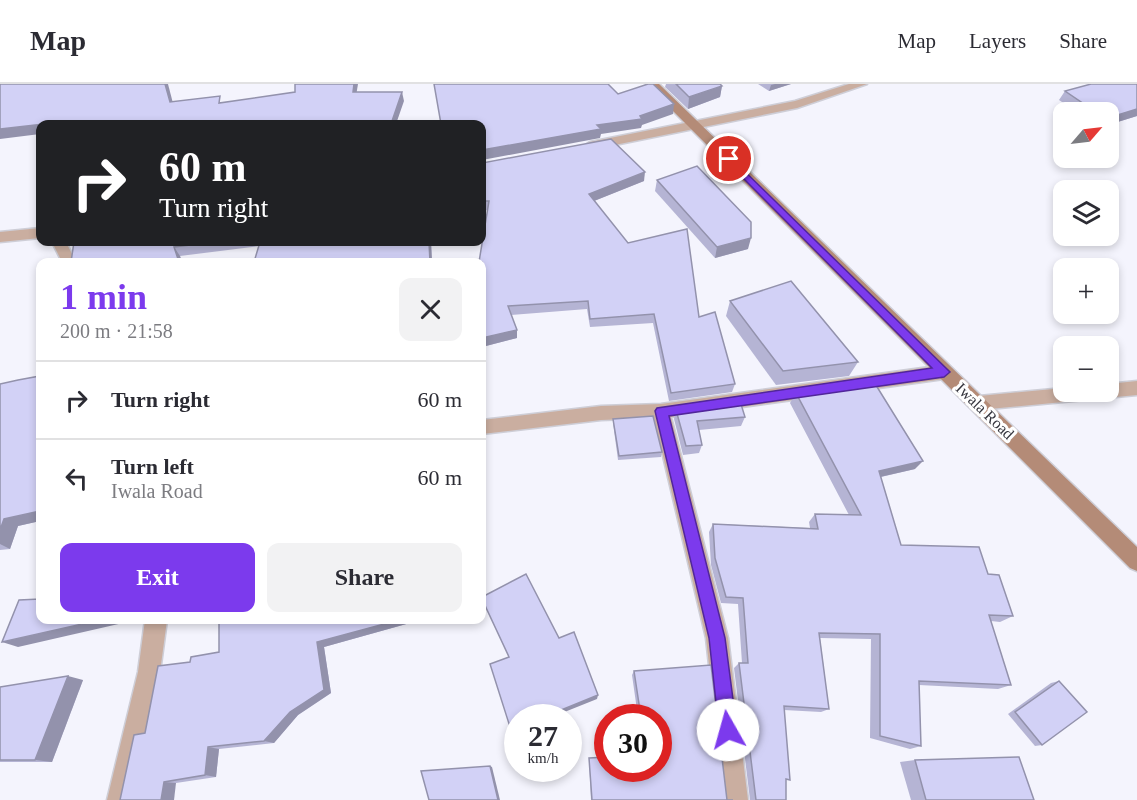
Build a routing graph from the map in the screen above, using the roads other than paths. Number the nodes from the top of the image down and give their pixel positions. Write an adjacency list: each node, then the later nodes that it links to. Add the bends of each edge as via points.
1 (652, 84): 3 (street, Iwala Road)
2 (861, 84): 3 (street, via 797,104)
3 (696, 126): 4 (street); 7 (street, Iwala Road)
4 (580, 148)
5 (36, 233): 6 (street)
6 (0, 237)
7 (944, 372): 11 (street, Iwala Road); 12 (street)
8 (1137, 388): 9 (street)
9 (1119, 390)
10 (1053, 396): 11 (street)
11 (979, 403): 14 (street, Iwala Road)
12 (662, 411): 13 (street, via 602,413); 17 (street, via 717,638)
13 (486, 427)
14 (1137, 561)
15 (155, 624): 16 (street, via 149,672)
16 (119, 800)
17 (736, 800)

